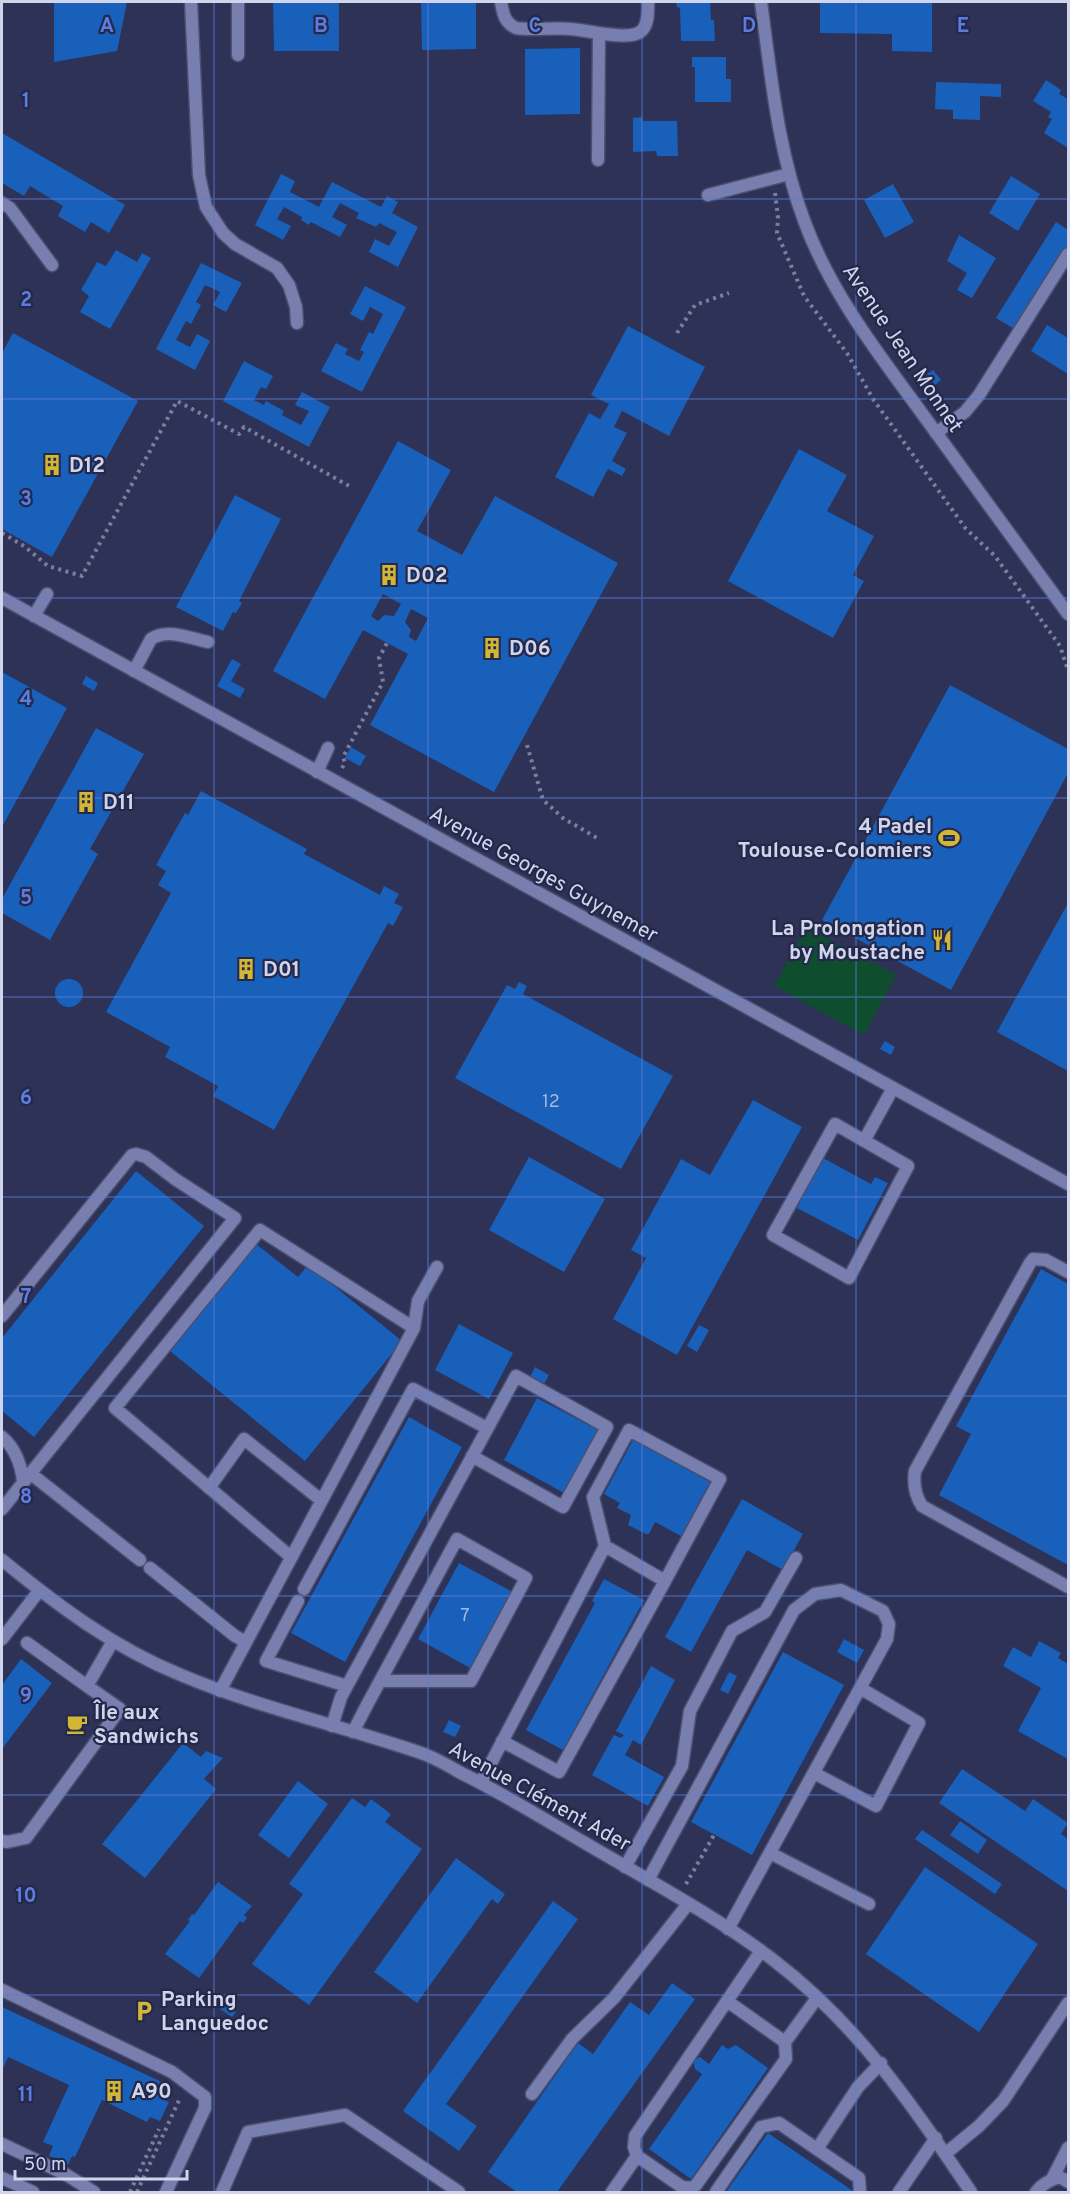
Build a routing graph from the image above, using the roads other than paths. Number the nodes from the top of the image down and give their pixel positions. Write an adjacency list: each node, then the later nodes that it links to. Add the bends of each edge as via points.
1 (191, 2): 14 (street, via 199,175 206,207 235,244 277,268 289,285)
2 (238, 2): 7 (street)
3 (501, 2): 6 (street, via 504,17 516,28 572,29)
4 (648, 2): 6 (street, via 647,20 640,32)
5 (761, 2): 9 (street, Avenue Jean Monnet)
6 (599, 35): 8 (street)
7 (238, 55)
8 (598, 160)
9 (789, 174): 10 (street); 15 (street, Avenue Jean Monnet, via 806,225 835,286)
10 (708, 195)
11 (2, 203): 13 (street, via 10,208)
12 (1068, 254): 15 (street, via 979,395 965,412)
13 (52, 265)
14 (297, 323)
15 (936, 433): 18 (street, Avenue Jean Monnet)
16 (47, 594): 19 (street)
17 (2, 598): 19 (street, Avenue Georges Guynemer)
18 (1068, 614)
19 (34, 616): 21 (street, Avenue Georges Guynemer)
20 (208, 642): 21 (street, via 172,634 155,636)
21 (134, 671): 23 (street, Avenue Georges Guynemer)
22 (328, 748): 23 (street)
23 (317, 772): 24 (street, Avenue Georges Guynemer)
24 (893, 1088): 25 (street); 26 (street, Avenue Georges Guynemer)
25 (864, 1141): 25 (street, via 908,1166 849,1278 773,1235 835,1124)
26 (1068, 1184)
27 (437, 1267): 30 (street, via 418,1301)
28 (1068, 1272): 45 (street, via 1042,1258 1030,1263 915,1471 914,1481 922,1506)
29 (2, 1316): 34 (street, via 132,1155 146,1157 235,1218)
30 (414, 1328): 35 (street, via 260,1230 115,1408); 36 (street)
31 (488, 1428): 33 (street); 33 (street, via 516,1376 607,1427 563,1507); 53 (street, via 413,1389 266,1661)
32 (2, 1437): 34 (street)
33 (472, 1456): 53 (street)
34 (27, 1477): 37 (street); 42 (street)
35 (209, 1488): 36 (street, via 244,1438); 39 (street)
36 (321, 1500): 39 (street)
37 (2, 1509)
38 (605, 1546): 44 (street); 44 (street, via 593,1497 629,1430 720,1479); 58 (street)
39 (291, 1557): 49 (street)
40 (796, 1558): 63 (street, via 765,1612 732,1631 690,1711 682,1766)
41 (2, 1560): 46 (street, Avenue Clément Ader)
42 (140, 1560)
43 (150, 1568): 49 (street)
44 (665, 1581): 58 (street, via 560,1772)
45 (1068, 1587)
46 (39, 1590): 47 (street); 48 (street, Avenue Clément Ader)
47 (2, 1639)
48 (113, 1641): 52 (street); 55 (street, Avenue Clément Ader, via 158,1665)
49 (246, 1642): 55 (street)
50 (27, 1643): 52 (street)
51 (381, 1681): 51 (street, via 457,1539 526,1578 471,1681); 57 (street)
52 (87, 1686): 61 (street, via 120,1709 26,1838)
53 (347, 1686): 56 (street)
54 (860, 1688): 59 (street); 59 (street, via 920,1723 876,1806); 64 (street, via 887,1639 887,1617 883,1611 841,1590 815,1594 794,1610)
55 (220, 1690): 56 (street, Avenue Clément Ader)
56 (332, 1726): 57 (street, Avenue Clément Ader)
57 (353, 1732): 60 (street, Avenue Clément Ader, via 427,1755)
58 (502, 1741): 60 (street)
59 (814, 1773): 62 (street)
60 (481, 1782): 63 (street, Avenue Clément Ader)
61 (2, 1840)
62 (770, 1853): 66 (street); 67 (street)
63 (626, 1867): 64 (street, Avenue Clément Ader)
64 (648, 1880): 65 (street, Avenue Clément Ader)
65 (683, 1901): 67 (street, Avenue Clément Ader); 75 (street, via 614,1998 572,2039)
66 (868, 1904)
67 (728, 1929): 68 (street, Avenue Clément Ader)
68 (761, 1951): 70 (street, Avenue Clément Ader); 71 (street)
69 (2, 1989): 88 (street, via 172,2072 205,2097 205,2108)
70 (817, 1998): 73 (street); 74 (street, Avenue Clément Ader)
71 (727, 2001): 73 (street); 81 (street, via 635,2136)
72 (1068, 2003): 80 (street, via 1003,2101)
73 (785, 2042): 85 (street, via 786,2059 700,2181 692,2188)
74 (881, 2063): 76 (street, Avenue Clément Ader); 79 (street, via 858,2087)
75 (532, 2094)
76 (936, 2138): 80 (street, Avenue Clément Ader); 94 (street)
77 (2, 2144): 87 (street, via 65,2174)
78 (1068, 2148): 83 (street)
79 (817, 2149): 92 (street, via 779,2123 761,2127); 93 (street, via 859,2178)
80 (945, 2154): 95 (street, Avenue Clément Ader)
81 (637, 2156): 85 (street); 91 (street)
82 (2, 2178): 86 (street)
83 (1052, 2179): 84 (street); 96 (street)
84 (1068, 2181)
85 (675, 2188)
86 (33, 2193)
87 (94, 2193)
88 (166, 2193)
89 (222, 2193): 90 (street, via 248,2132 345,2115)
90 (459, 2193)
91 (612, 2193)
92 (716, 2193)
93 (860, 2193)
94 (900, 2193)
95 (971, 2193)
96 (1036, 2193)

